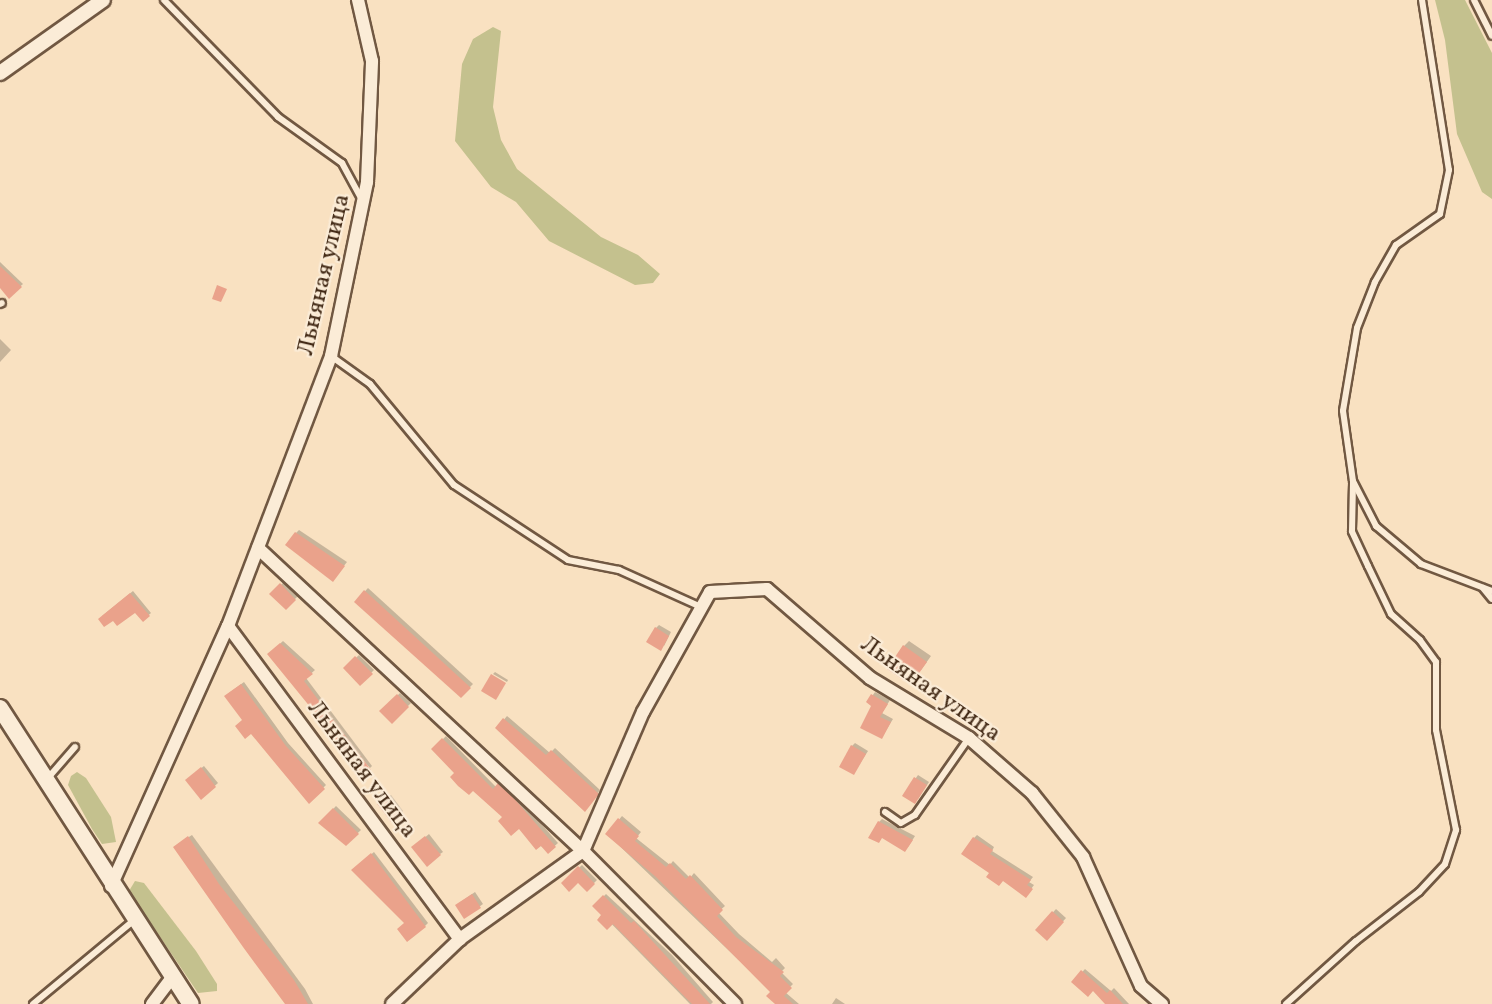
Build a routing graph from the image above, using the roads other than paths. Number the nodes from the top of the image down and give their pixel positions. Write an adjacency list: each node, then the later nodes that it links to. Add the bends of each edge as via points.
1 (103, 0): 7 (street)
2 (164, 0): 8 (lane, via 278,117 342,163)
3 (358, 0): 8 (street, Льняная улица, via 372,62)
4 (1422, 0): 10 (lane, via 1449,170 1440,214 1396,244 1357,328 1344,411)
5 (1474, 0): 6 (lane)
6 (1492, 36)
7 (0, 73)
8 (363, 202): 9 (street, Льняная улица)
9 (331, 356): 11 (street, Льняная улица); 15 (lane, via 370,384 454,485 568,560 619,570)
10 (1353, 481): 12 (lane, via 1377,526 1421,564); 33 (lane, via 1352,531 1368,566 1391,614 1420,640 1436,662 1436,730 1456,830 1445,864 1419,892 1356,941)
11 (258, 548): 16 (street, Льняная улица); 22 (street)
12 (1478, 583): 13 (lane); 14 (lane)
13 (1492, 591)
14 (1492, 599)
15 (701, 607): 18 (street, Льняная улица, via 710,592 767,589 870,678); 22 (street, Льняная улица, via 643,712)
16 (228, 626): 23 (street, Льняная улица); 25 (street, Льняная улица)
17 (0, 708): 20 (main road)
18 (969, 738): 21 (lane, via 915,815 901,823); 32 (street, Льняная улица, via 1032,793 1083,857 1141,986)
19 (75, 747): 20 (lane, via 63,766)
20 (45, 781): 23 (main road)
21 (885, 812)
22 (583, 851): 25 (street); 31 (street)
23 (111, 886): 24 (main road)
24 (134, 920): 26 (main road); 27 (lane)
25 (460, 939): 30 (street)
26 (173, 976): 28 (street); 29 (main road)
27 (33, 1004)
28 (152, 1004)
29 (191, 1004)
30 (392, 1004)
31 (735, 1004)
32 (1162, 1004)
33 (1286, 1004)

